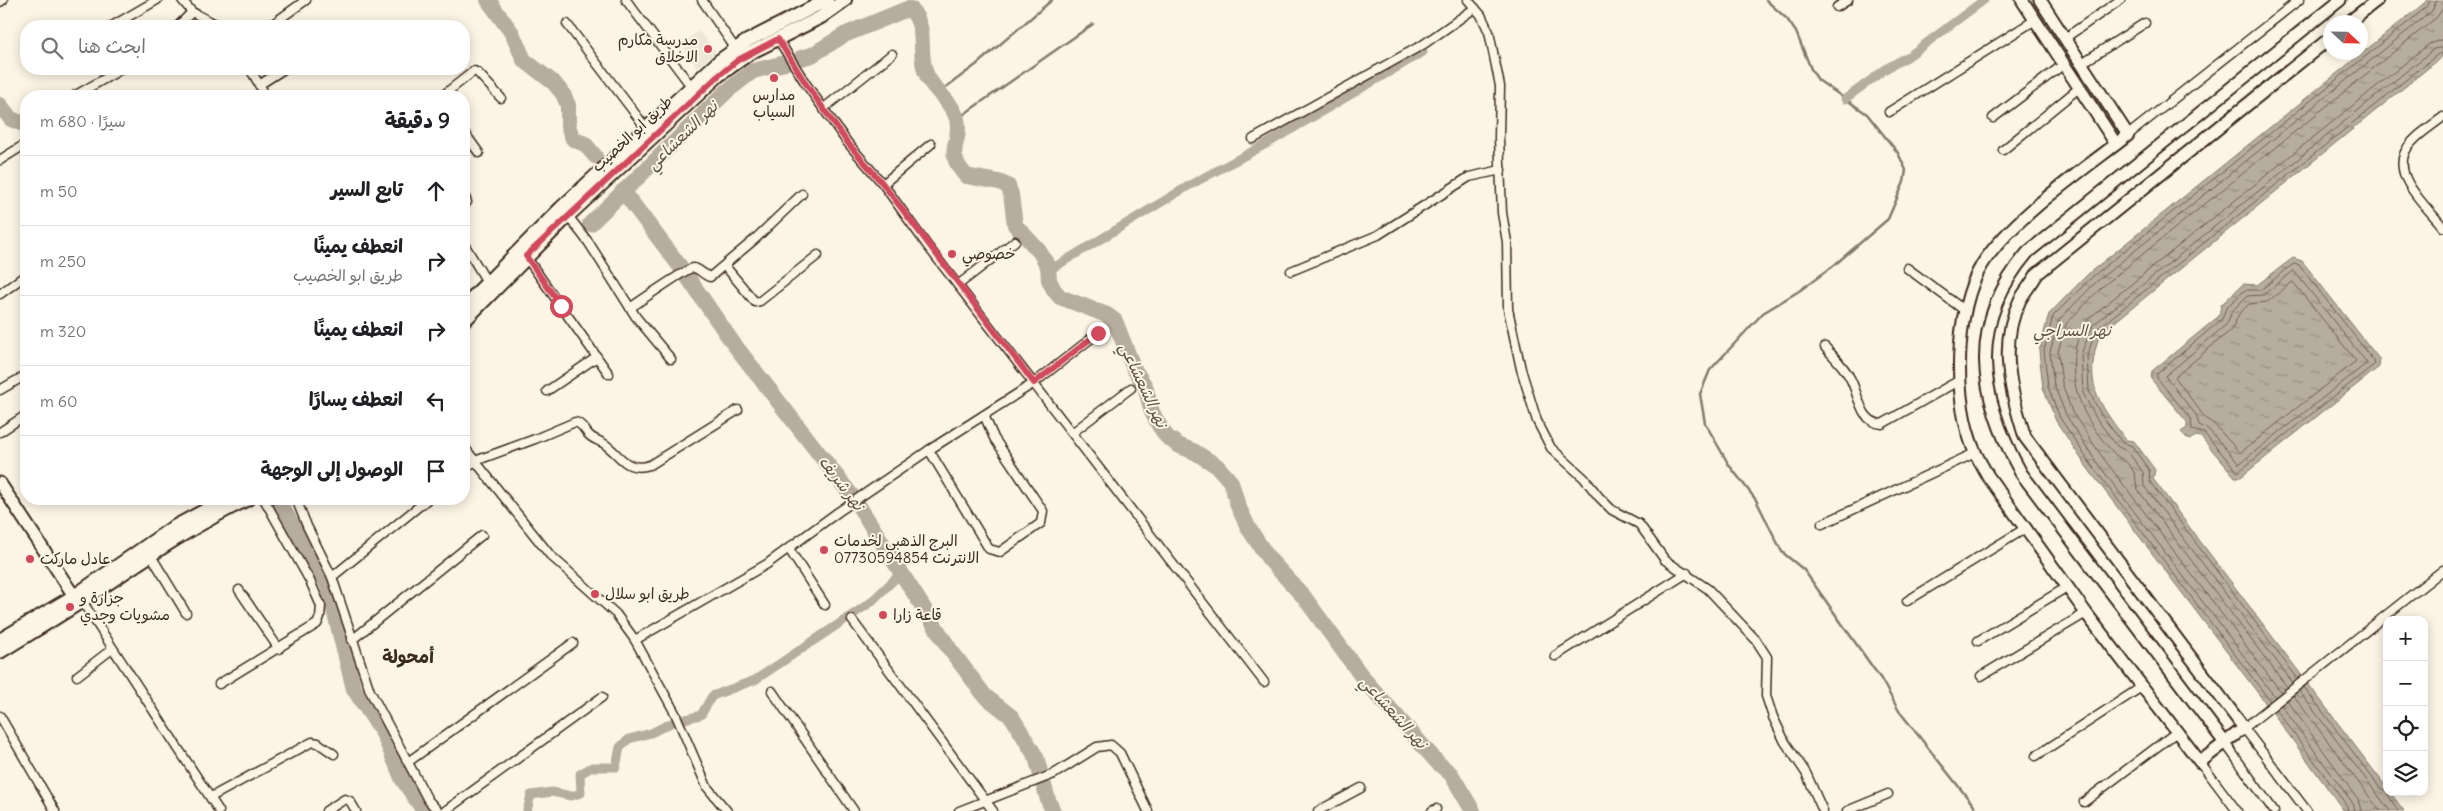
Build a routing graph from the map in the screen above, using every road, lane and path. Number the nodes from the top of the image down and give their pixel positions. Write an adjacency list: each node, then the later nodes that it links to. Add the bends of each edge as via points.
1 (157, 0): 20 (street)
2 (182, 0): 18 (street)
3 (306, 0): 23 (street)
4 (626, 0): 40 (street)
5 (702, 0): 30 (street)
6 (827, 0): 30 (main road, طريق ابو الخصيب)
7 (845, 0): 28 (main road, طريق ابو الخصيب, via 821,17)
8 (1468, 0): 17 (street)
9 (1848, 0): 16 (street)
10 (2022, 0): 24 (main road)
11 (2040, 0): 27 (main road)
12 (2120, 0): 27 (street)
13 (2299, 0): 51 (street)
14 (2340, 0): 142 (main road, via 2039,242 2010,273 1996,299 1988,324 1987,384 1994,416 2017,465)
15 (2377, 0): 19 (main road)
16 (1837, 7)
17 (1475, 8): 52 (street, via 1424,44); 60 (street, via 1489,32 1500,86)
18 (192, 12): 21 (street); 22 (street)
19 (2358, 15)
20 (122, 20)
21 (184, 20)
22 (207, 20)
23 (278, 20)
24 (2035, 20): 33 (main road); 47 (street)
25 (2145, 23): 32 (street)
26 (568, 24): 50 (street)
27 (2065, 38): 32 (main road)
28 (778, 39): 46 (street); 63 (main road, طريق ابو الخصيب, via 725,71)
29 (2323, 44): 140 (main road, via 2037,274 2020,302 2008,353 2011,394 2025,438)
30 (735, 48): 40 (main road, طريق ابو الخصيب)
31 (892, 54): 46 (street)
32 (2082, 63): 51 (main road)
33 (2064, 64): 41 (main road); 49 (street)
34 (111, 75): 42 (street)
35 (253, 75): 39 (street)
36 (275, 75): 39 (street)
37 (470, 75): 44 (street)
38 (470, 75): 45 (street, via 478,73)
39 (259, 85): 43 (street)
40 (691, 86): 50 (main road, طريق ابو الخصيب)
41 (2079, 88): 55 (main road); 57 (street)
42 (85, 90)
43 (262, 90)
44 (450, 90)
45 (501, 98)
46 (824, 108): 61 (street, via 847,142)
47 (1889, 112)
48 (2443, 117): 64 (street, via 2412,142 2401,163 2403,175 2410,186)
49 (1994, 118)
50 (646, 128): 73 (main road, طريق ابو الخصيب)
51 (2128, 135): 55 (main road)
52 (1253, 139)
53 (470, 141): 58 (street)
54 (931, 144): 61 (street)
55 (2116, 144): 78 (main road, via 2034,209 2001,240 1986,258)
56 (20, 148): 59 (street)
57 (2003, 150)
58 (479, 154)
59 (0, 160)
60 (1501, 170): 71 (street, via 1469,177 1378,235); 113 (street, via 1508,309 1520,369 1537,421 1551,448 1567,465 1584,478 1612,510 1639,524 1665,560)
61 (883, 184): 74 (street)
62 (802, 194): 69 (street)
63 (568, 216): 67 (main road, طريق ابو الخصيب); 77 (street)
64 (2443, 227)
65 (1015, 241): 74 (street)
66 (470, 254): 73 (street)
67 (526, 256): 79 (main road, طريق ابو الخصيب); 82 (street)
68 (818, 256): 69 (street, via 755,302)
69 (725, 266): 77 (street, via 710,277 697,269 687,270)
70 (1907, 268): 78 (street)
71 (1291, 271)
72 (20, 279): 75 (street)
73 (487, 282): 76 (main road, طريق ابو الخصيب)
74 (958, 285): 87 (street)
75 (0, 294)
76 (470, 300)
77 (630, 308): 83 (street)
78 (1964, 310): 86 (main road)
79 (470, 315)
80 (1098, 333): 87 (street)
81 (1824, 346): 86 (street, via 1850,376 1862,410 1875,423 1882,424)
82 (597, 357): 84 (street); 90 (street)
83 (671, 359)
84 (609, 374)
85 (20, 378): 89 (street)
86 (1958, 381): 97 (main road)
87 (1034, 383): 92 (street); 95 (street)
88 (1131, 388): 95 (street)
89 (0, 390)
90 (547, 391)
91 (738, 410): 99 (street, via 641,468 621,462 575,422)
92 (984, 415): 96 (street); 96 (street, via 994,438 1044,517 1041,523 1000,552 989,549)
93 (20, 419): 94 (street)
94 (0, 432)
95 (1072, 433): 134 (street)
96 (929, 450): 110 (street)
97 (1975, 453): 107 (street); 108 (main road)
98 (470, 455): 99 (street)
99 (475, 461): 100 (street); 125 (street, via 550,555 616,614)
100 (470, 465)
101 (0, 483): 117 (main road)
102 (215, 505): 117 (main road, via 172,528)
103 (235, 505): 111 (main road)
104 (267, 505): 129 (street, via 321,606 317,624)
105 (298, 505): 114 (street)
106 (421, 505): 114 (street)
107 (1822, 524)
108 (2026, 528): 115 (main road); 118 (street)
109 (482, 535): 124 (street)
110 (789, 549): 119 (street); 125 (street)
111 (150, 554): 117 (main road); 120 (street)
112 (2443, 570): 140 (street)
113 (1687, 573): 131 (street); 164 (street, via 1708,589 1756,640 1767,657 1768,703 1785,742 1806,773)
114 (332, 577): 124 (street)
115 (2067, 587): 121 (main road); 126 (street)
116 (239, 590): 129 (street)
117 (78, 598): 123 (main road); 128 (street); 130 (main road)
118 (1907, 602)
119 (825, 605)
120 (186, 613)
121 (2086, 613): 133 (street); 136 (main road)
122 (852, 620): 150 (street)
123 (0, 640)
124 (352, 640): 145 (street, via 370,690)
125 (635, 640): 158 (street, via 675,713 706,788)
126 (1978, 641)
127 (573, 643): 145 (street)
128 (112, 649): 132 (street); 149 (street)
129 (279, 649): 135 (street)
130 (0, 652)
131 (1555, 656)
132 (77, 676)
133 (1982, 676)
134 (1264, 682)
135 (219, 684)
136 (2143, 686): 141 (main road); 144 (street)
137 (772, 690): 159 (street)
138 (602, 697): 157 (street)
139 (0, 716): 153 (street)
140 (2248, 724): 142 (main road); 168 (street)
141 (2178, 731): 146 (main road); 151 (street)
142 (2224, 743): 146 (main road); 167 (street)
143 (334, 754): 149 (street, via 312,742)
144 (2036, 756)
145 (408, 762): 152 (street)
146 (2200, 762): 166 (street)
147 (1361, 788): 163 (street)
148 (1888, 794): 165 (street)
149 (211, 797): 154 (street)
150 (986, 802): 160 (street); 161 (street); 162 (street, via 1054,774 1097,747 1111,745 1120,753)
151 (2084, 802)
152 (435, 810)
153 (55, 811)
154 (219, 811)
155 (326, 811): 156 (street, via 345,799)
156 (356, 811)
157 (445, 811)
158 (727, 811)
159 (854, 811)
160 (959, 811)
161 (993, 811)
162 (1148, 811)
163 (1318, 811)
164 (1823, 811)
165 (1848, 811)
166 (2237, 811)
167 (2274, 811)
168 (2307, 811)

